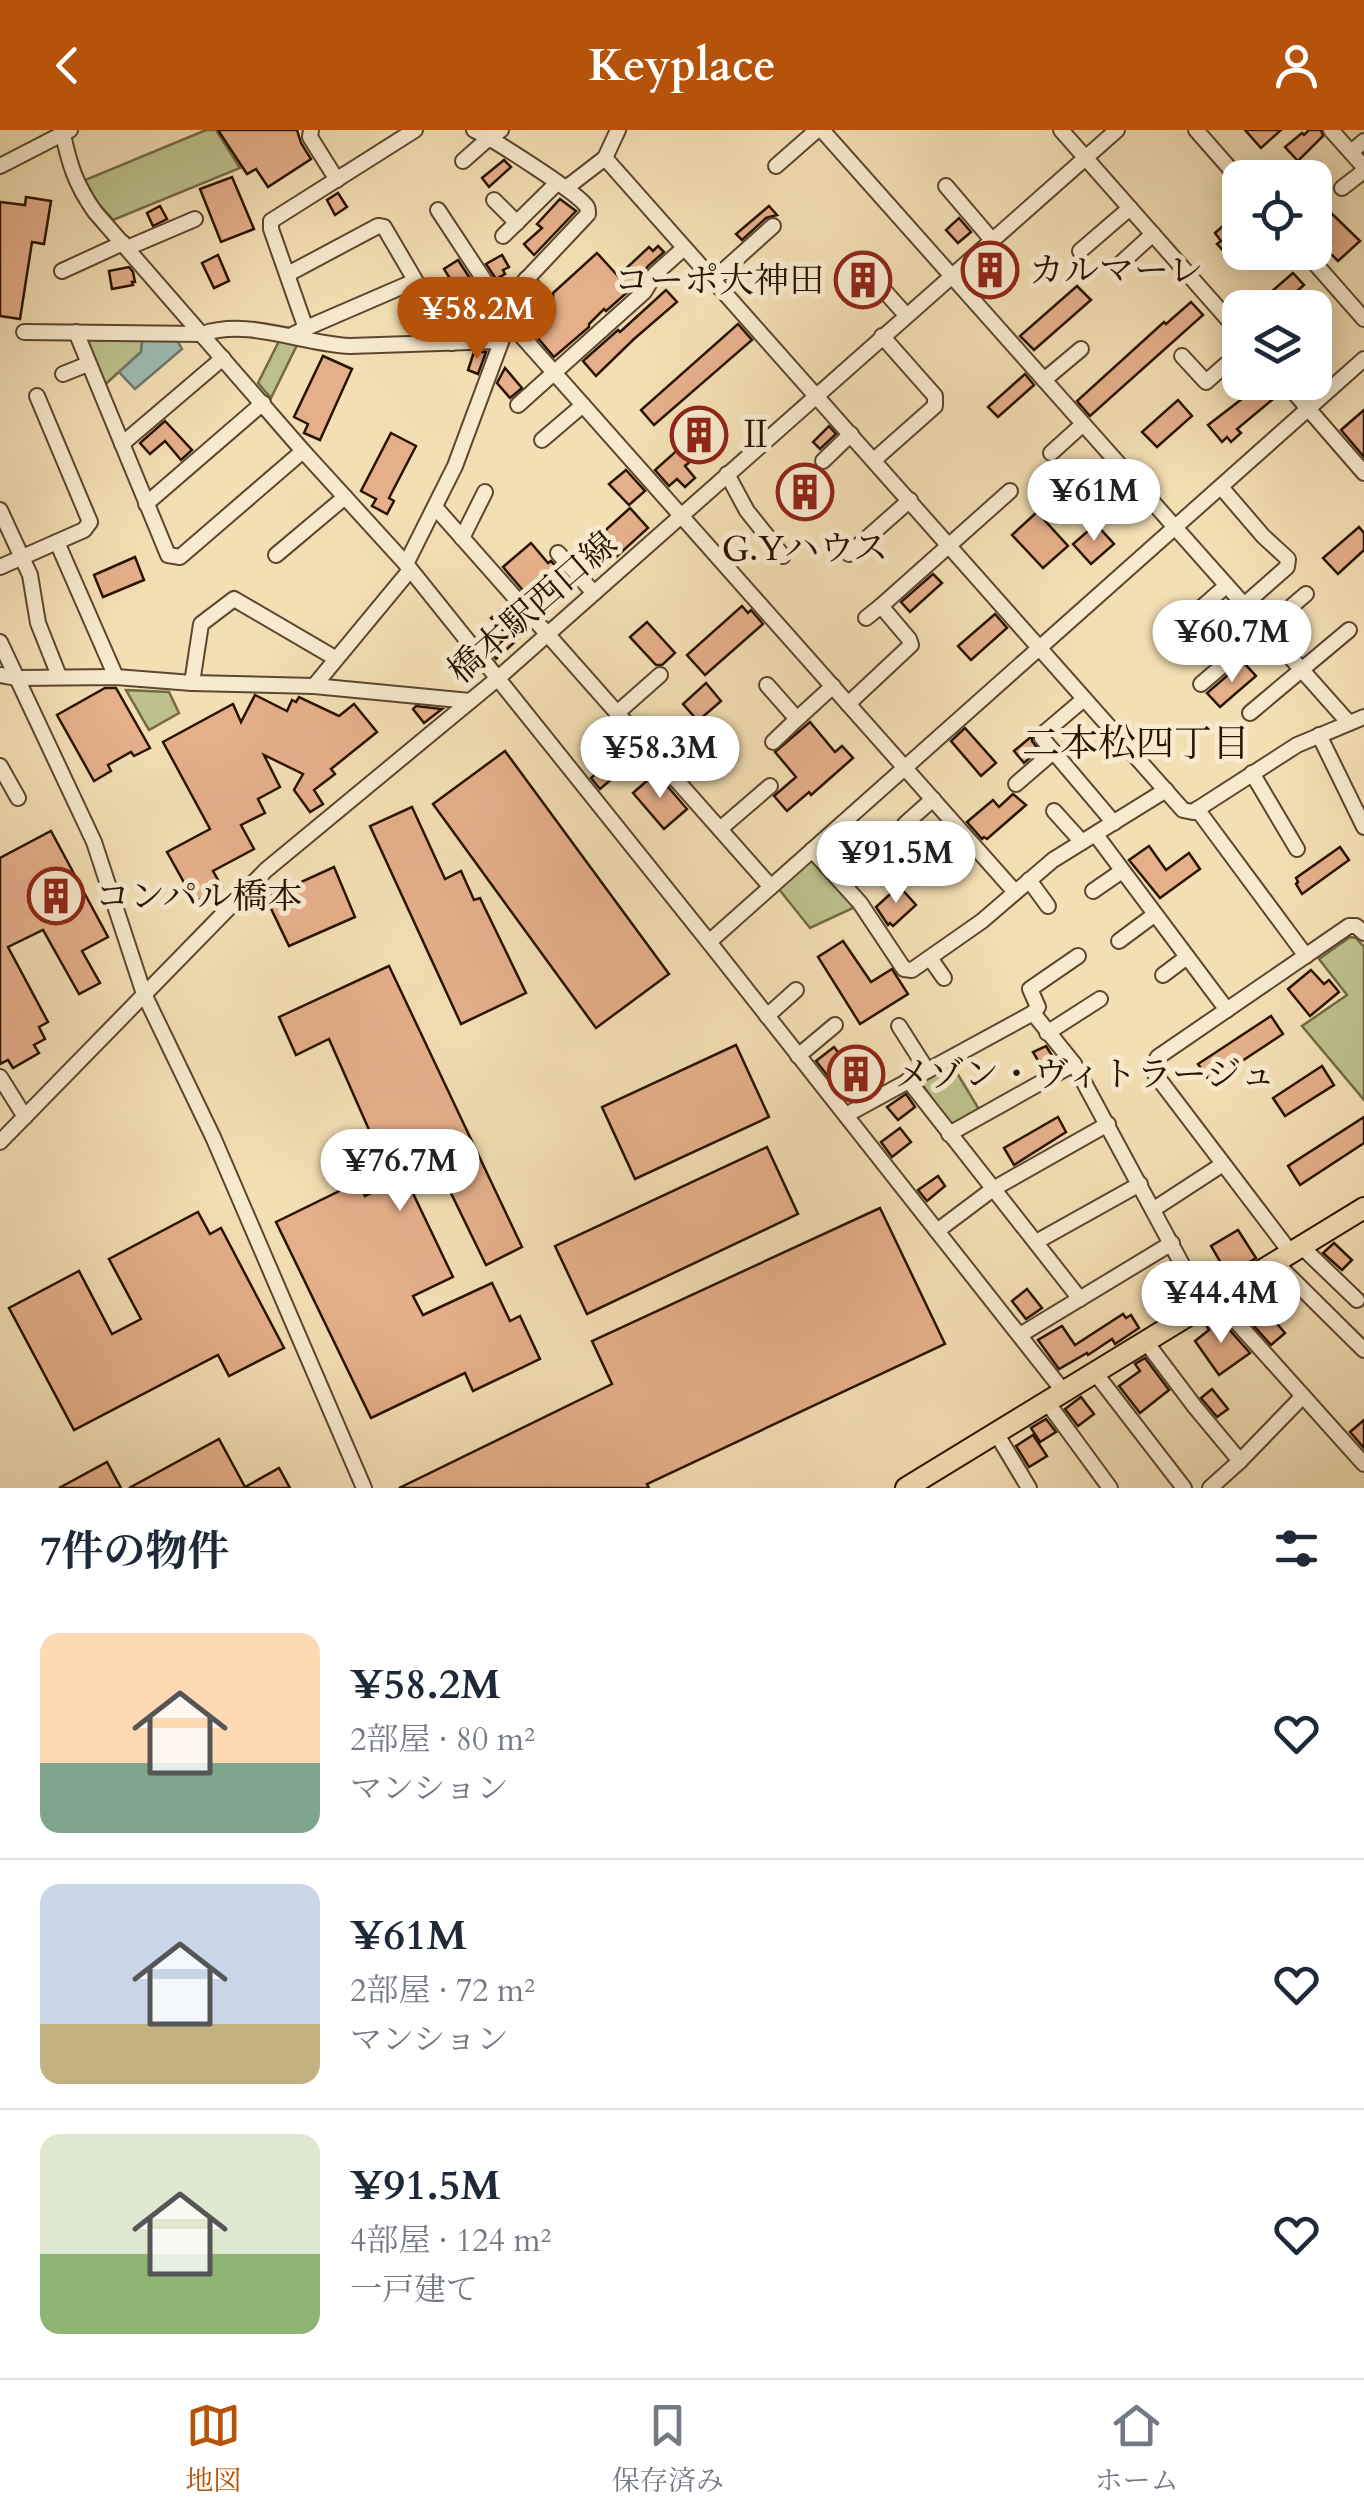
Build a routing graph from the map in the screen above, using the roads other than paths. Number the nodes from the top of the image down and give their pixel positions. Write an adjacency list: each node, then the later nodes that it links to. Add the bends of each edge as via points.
1 (311, 130): 21 (street)
2 (415, 130): 21 (street)
3 (474, 130): 11 (street)
4 (618, 130): 14 (street)
5 (820, 130): 19 (street); 41 (street)
6 (1061, 130): 15 (street)
7 (1116, 130): 15 (street, 橋本駅西口線)
8 (1196, 130): 16 (street)
9 (1331, 130): 13 (street)
10 (65, 131): 18 (street); 34 (street, via 77,184)
11 (495, 134): 17 (street); 22 (street)
12 (1364, 140): 13 (street)
13 (1351, 152): 20 (street)
14 (605, 158): 22 (street); 35 (street)
15 (1086, 158): 26 (street); 33 (street, 橋本駅西口線)
16 (1222, 160)
17 (463, 161)
18 (0, 166)
19 (776, 166)
20 (1364, 169): 24 (street)
21 (337, 180): 40 (street, via 272,221)
22 (561, 185): 29 (street); 42 (street, via 588,214)
23 (946, 186): 33 (street)
24 (1342, 188)
25 (494, 200): 29 (street)
26 (1130, 208): 31 (street); 36 (street)
27 (438, 210): 50 (street)
28 (195, 219): 34 (street)
29 (516, 222): 32 (street)
30 (773, 226): 43 (street)
31 (1153, 234): 37 (street); 47 (street)
32 (502, 236)
33 (992, 240): 41 (street, 橋本駅西口線)
34 (125, 246): 39 (street); 54 (street)
35 (684, 248): 43 (street); 65 (street)
36 (1080, 251)
37 (1120, 264)
38 (1321, 270): 49 (street)
39 (62, 271)
40 (288, 274): 44 (street, via 381,226); 51 (street)
41 (952, 275): 48 (street, 橋本駅西口線); 67 (street)
42 (526, 279): 46 (street); 50 (street)
43 (712, 280): 71 (street)
44 (416, 281): 51 (street); 58 (street)
45 (880, 286): 48 (street)
46 (543, 298)
47 (1222, 313)
48 (906, 315): 56 (street, 橋本駅西口線)
49 (1364, 318)
50 (508, 319): 57 (street); 65 (street)
51 (304, 329): 55 (street)
52 (24, 332): 53 (street)
53 (76, 332): 54 (street); 63 (street)
54 (202, 334): 55 (street); 61 (street)
55 (289, 336): 58 (street, via 331,345)
56 (882, 336): 71 (street, 橋本駅西口線); 83 (street, via 937,402)
57 (500, 341): 58 (street); 93 (street)
58 (452, 344)
59 (1080, 349): 67 (street)
60 (1182, 356): 68 (street)
61 (223, 358): 73 (street); 80 (street)
62 (1364, 359): 76 (street)
63 (88, 364): 66 (street); 80 (street)
64 (1222, 371): 68 (street)
65 (554, 372): 74 (street); 75 (street)
66 (63, 374)
67 (1044, 380): 77 (street)
68 (1209, 385): 69 (street)
69 (1192, 393)
70 (36, 396): 98 (street, via 90,522)
71 (816, 396): 78 (street); 86 (street, 橋本駅西口線)
72 (1301, 400): 76 (street)
73 (263, 403): 81 (street); 92 (street)
74 (518, 405)
75 (583, 405): 79 (street); 95 (street)
76 (1308, 408): 85 (street); 87 (street)
77 (1082, 425): 82 (street); 96 (street)
78 (851, 434): 83 (street); 84 (street)
79 (542, 440)
80 (122, 444): 92 (street)
81 (303, 451): 90 (street); 92 (street, via 180,556 164,549)
82 (1051, 453)
83 (874, 460): 91 (street)
84 (823, 461)
85 (1364, 473)
86 (727, 474): 95 (street, 橋本駅西口線); 104 (street)
87 (1220, 487): 96 (street); 110 (street, via 1288,559)
88 (1010, 491): 99 (street)
89 (486, 492): 97 (street)
90 (345, 497): 100 (street); 106 (street)
91 (910, 500): 99 (street); 102 (street)
92 (146, 504)
93 (436, 506): 97 (street); 106 (street)
94 (0, 510): 103 (street)
95 (680, 515): 108 (street, 橋本駅西口線); 131 (street)
96 (1174, 528): 107 (street); 118 (street)
97 (462, 538): 116 (street)
98 (57, 542): 103 (street); 124 (street)
99 (950, 545): 111 (street); 118 (street)
100 (284, 552)
101 (558, 554): 108 (street)
102 (849, 554)
103 (22, 556): 105 (street); 123 (street)
104 (783, 556)
105 (0, 567)
106 (408, 567): 119 (street); 126 (street)
107 (1226, 586): 110 (street); 113 (street)
108 (594, 593): 116 (street, 橋本駅西口線)
109 (1306, 594): 114 (street)
110 (1244, 605): 114 (street)
111 (880, 606): 112 (street); 134 (street, via 911,645)
112 (866, 618)
113 (1178, 629)
114 (1264, 629): 120 (street); 128 (street)
115 (1349, 630): 120 (street)
116 (547, 635): 126 (street, 橋本駅西口線); 135 (street)
117 (0, 642): 125 (street)
118 (1040, 647): 132 (street); 147 (street)
119 (335, 658): 127 (street, via 234,600 201,624); 130 (street)
120 (1302, 670): 136 (street); 139 (street)
121 (660, 675): 135 (street)
122 (0, 676): 125 (street)
123 (59, 676): 124 (street); 125 (street)
124 (116, 677): 127 (street)
125 (17, 678): 183 (street, via 101,858)
126 (497, 679): 133 (street, 橋本駅西口線); 175 (street)
127 (192, 682): 130 (street)
128 (1200, 684)
129 (767, 685): 138 (street)
130 (314, 686): 133 (street)
131 (833, 686): 134 (street); 138 (street)
132 (1084, 699): 144 (street, via 1042,734); 152 (street)
133 (470, 701): 183 (street, 橋本駅西口線, via 266,870)
134 (848, 704): 147 (street)
135 (617, 713): 145 (street)
136 (1250, 714)
137 (1364, 717): 139 (street)
138 (797, 719): 143 (street)
139 (1349, 723): 140 (street)
140 (1319, 735): 148 (street); 159 (street)
141 (682, 738): 145 (street)
142 (723, 738): 149 (street)
143 (773, 742)
144 (1052, 752): 150 (street); 157 (street)
145 (658, 760): 149 (street)
146 (0, 766): 153 (street)
147 (905, 768): 154 (street); 164 (street)
148 (1252, 773): 155 (street); 163 (street)
149 (676, 780): 160 (street)
150 (1016, 784)
151 (770, 786): 160 (street)
152 (1166, 790): 155 (street, via 1183,810); 157 (street)
153 (18, 798)
154 (932, 799): 158 (street); 161 (street)
155 (1197, 809): 177 (street)
156 (1054, 811): 162 (street)
157 (1114, 823): 162 (street)
158 (905, 824)
159 (1364, 827)
160 (720, 829): 168 (street)
161 (964, 835): 166 (street); 170 (street)
162 (1089, 838): 165 (street); 167 (street)
163 (1297, 849)
164 (812, 850): 168 (street); 179 (street, via 860,903 904,969)
165 (1122, 871): 169 (street); 172 (street)
166 (922, 872)
167 (1029, 880): 170 (street); 171 (street)
168 (771, 887): 175 (street)
169 (1093, 891)
170 (1015, 892): 179 (street)
171 (1048, 906)
172 (1154, 915): 174 (street); 178 (street)
173 (1364, 933): 177 (street, via 1348,926)
174 (1119, 941)
175 (708, 942): 187 (street)
176 (1078, 956): 186 (street, via 1030,988 1038,1003)
177 (1306, 956): 185 (street)
178 (1187, 957): 180 (street); 185 (street)
179 (930, 958): 181 (street)
180 (1163, 975)
181 (944, 978)
182 (796, 990): 187 (street)
183 (144, 994): 197 (street, 橋本駅西口線); 222 (street)
184 (1100, 999): 190 (street)
185 (1227, 1010): 201 (street, via 1158,1056 1153,1068)
186 (1033, 1013): 190 (street); 193 (street)
187 (767, 1016): 191 (street)
188 (835, 1026): 191 (street)
189 (899, 1026): 193 (street)
190 (1048, 1033): 192 (street)
191 (798, 1056): 196 (street)
192 (1074, 1064): 198 (street); 199 (street)
193 (926, 1070): 195 (street)
194 (0, 1078): 197 (street)
195 (908, 1080): 196 (street); 199 (street)
196 (846, 1115): 206 (street)
197 (24, 1117): 200 (street, 橋本駅西口線)
198 (1108, 1124): 202 (street); 203 (street)
199 (949, 1134): 203 (street)
200 (0, 1142)
201 (1223, 1164): 205 (street); 209 (street)
202 (1140, 1184): 205 (street); 207 (street)
203 (993, 1188): 206 (street); 207 (street)
204 (1364, 1208): 209 (highway)
205 (1154, 1210): 208 (street)
206 (937, 1231): 213 (street)
207 (1036, 1242): 210 (street)
208 (1172, 1243): 210 (street); 212 (street)
209 (1290, 1254): 211 (street); 212 (highway); 215 (street)
210 (1080, 1299): 213 (street)
211 (1357, 1300)
212 (1211, 1303): 214 (highway); 217 (street)
213 (1020, 1335): 218 (street)
214 (1146, 1342): 216 (highway); 220 (street)
215 (1364, 1350)
216 (1096, 1374): 218 (highway); 226 (street)
217 (1303, 1396): 220 (street); 221 (street)
218 (1056, 1397): 219 (highway); 225 (street)
219 (996, 1433): 223 (highway); 224 (street)
220 (1240, 1461): 227 (street)
221 (1364, 1464)
222 (364, 1488)
223 (906, 1488)
224 (1029, 1488)
225 (1110, 1488)
226 (1184, 1488)
227 (1210, 1488)

